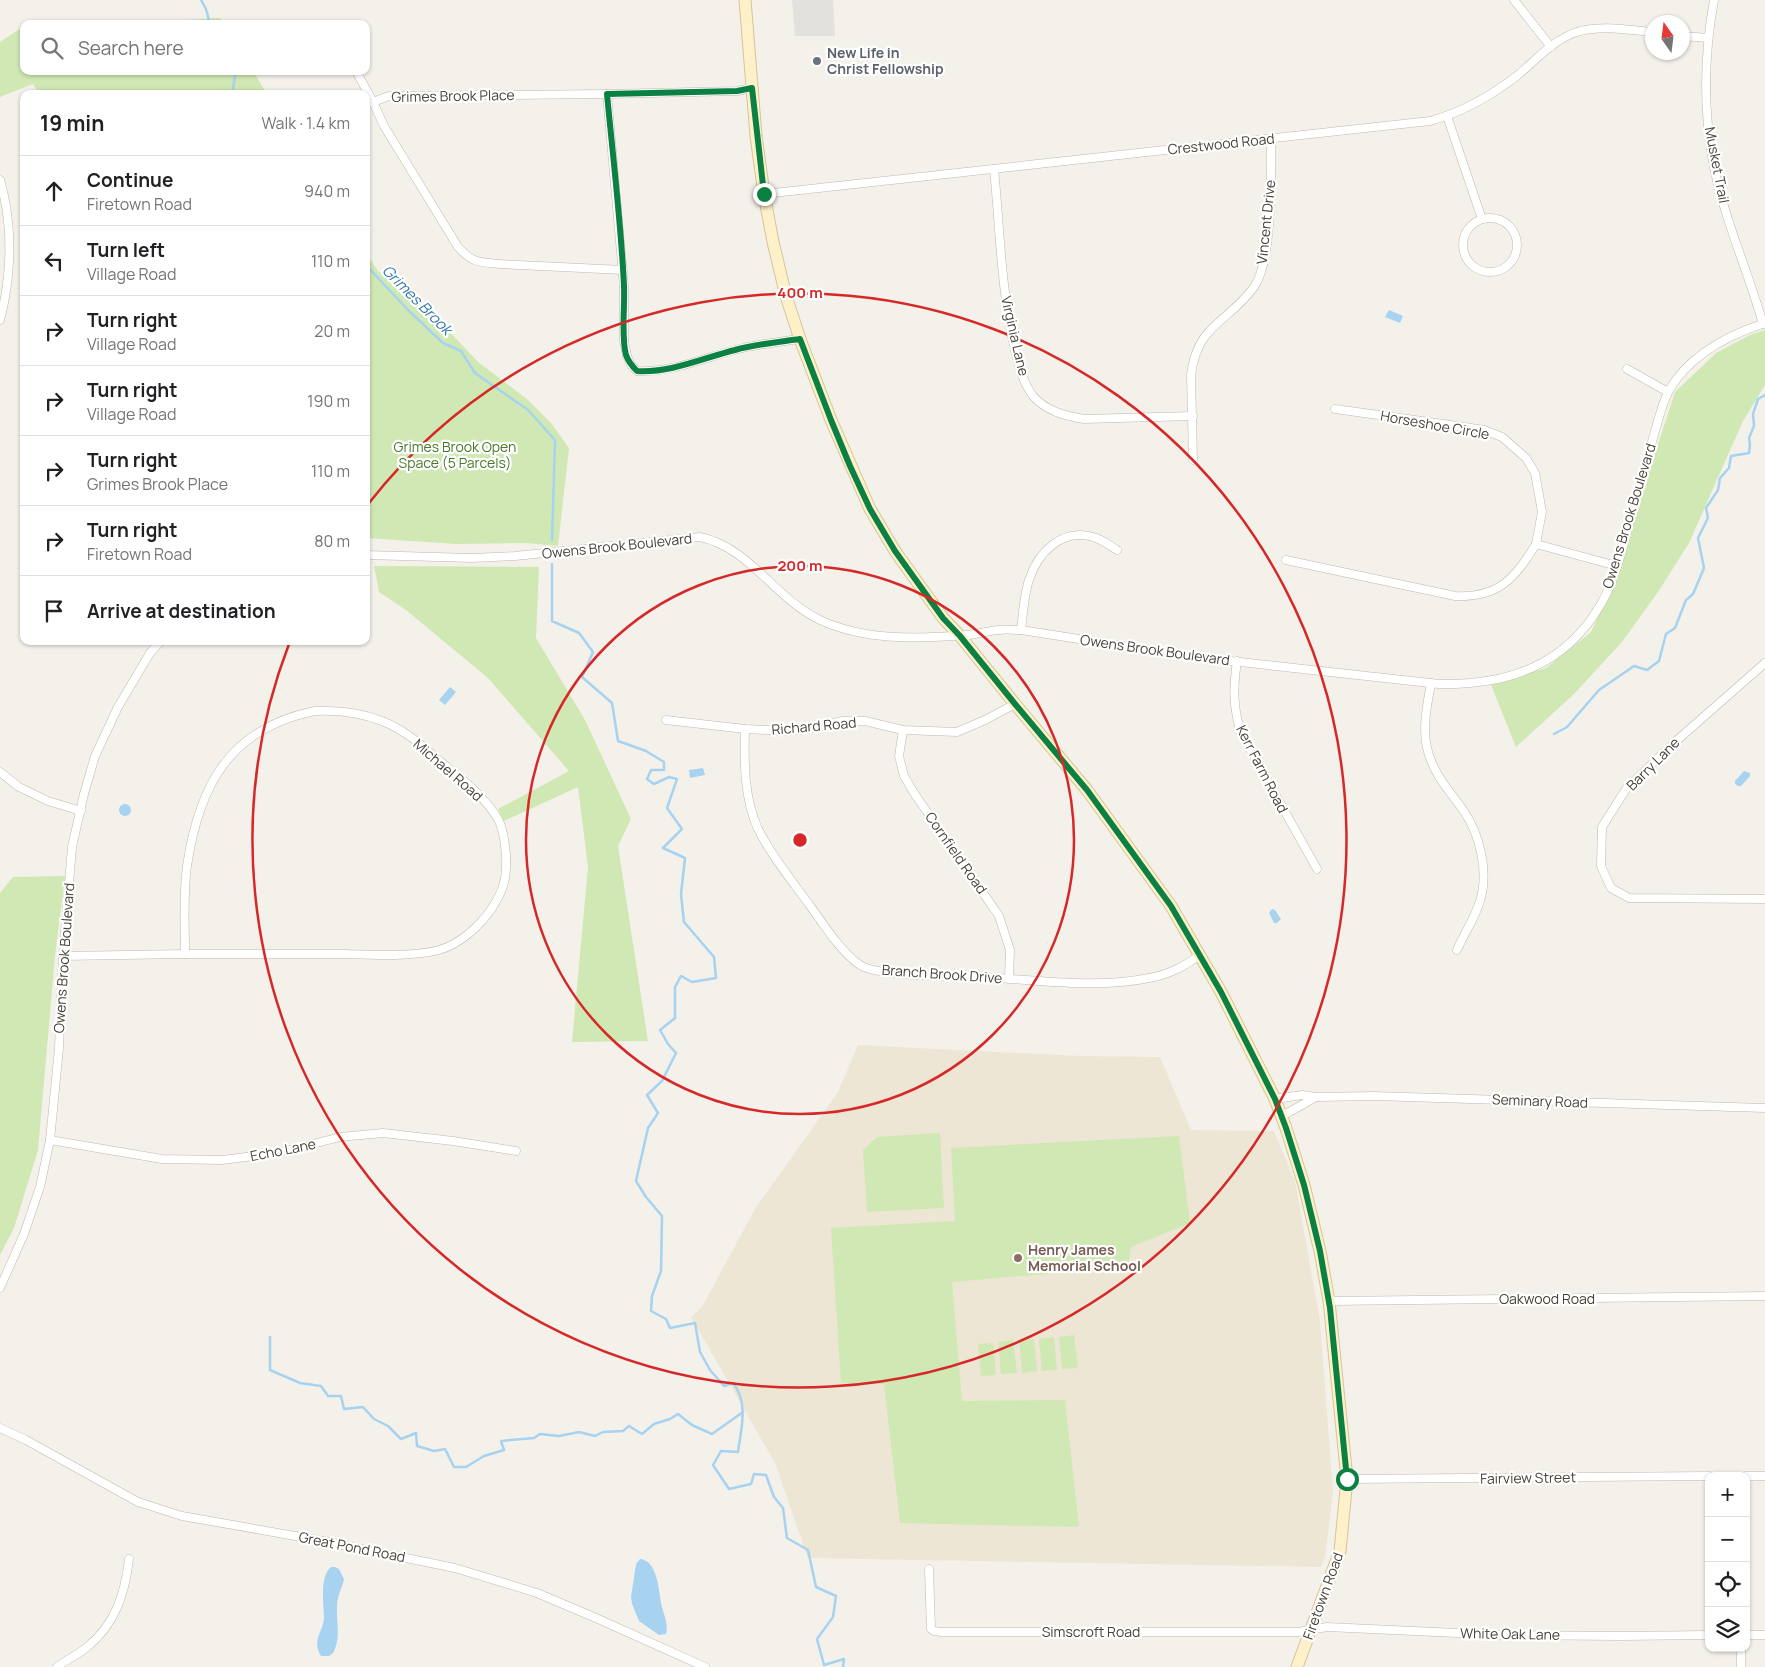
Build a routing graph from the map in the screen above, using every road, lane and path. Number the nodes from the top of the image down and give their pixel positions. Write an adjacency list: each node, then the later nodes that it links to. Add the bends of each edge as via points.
1 (745, 0): 9 (street, Firetown Road)
2 (1514, 0): 7 (street)
3 (1714, 0): 6 (street, Musket Trail)
4 (1645, 31): 7 (street, Crestwood Road, via 1593,28 1565,37)
5 (1690, 37): 6 (street)
6 (1708, 38): 22 (street, Musket Trail, via 1707,104 1714,167)
7 (1551, 47): 14 (street, Crestwood Road, via 1489,96)
8 (358, 75): 10 (street)
9 (752, 88): 11 (street, Grimes Brook Place); 18 (street, Firetown Road)
10 (366, 90)
11 (607, 94): 13 (street, Grimes Brook Place, via 389,96); 20 (street)
12 (370, 97): 13 (street)
13 (373, 102): 20 (street, Grimes Brook Place, via 384,126 468,259 500,264)
14 (1447, 116): 15 (street, Crestwood Road, via 1430,121); 19 (street)
15 (1271, 139): 16 (street, Crestwood Road); 27 (street, Vincent Drive, via 1271,194 1263,265 1254,286 1206,334 1196,351 1191,375)
16 (994, 169): 18 (street, Crestwood Road); 27 (street, Virginia Lane, via 1006,300 1020,371 1033,395 1051,410 1074,418)
17 (0, 180): 21 (street, via 7,214 9,269)
18 (764, 194): 23 (street, Firetown Road, via 786,296)
19 (1482, 219): 19 (street, via 1490,218 1507,224 1516,239 1514,257 1509,264 1493,272 1476,268 1464,255 1462,246 1467,229)
20 (623, 270): 23 (street, via 624,341 627,356 637,371 665,369 738,349)
21 (0, 320)
22 (1764, 323): 25 (street, Owens Brook Boulevard, via 1713,347 1683,372)
23 (800, 339): 35 (street, Firetown Road, via 870,509 911,575)
24 (1627, 369): 25 (street)
25 (1668, 392): 33 (street, Owens Brook Boulevard)
26 (1335, 409): 29 (street, Horseshoe Circle, via 1484,430 1502,437 1526,458 1535,473 1542,512)
27 (1193, 416): 28 (street, Vincent Drive)
28 (1193, 460)
29 (1536, 544): 32 (street, Horseshoe Circle, via 1512,579 1497,590 1470,597); 33 (street)
30 (1117, 550): 34 (street, via 1093,537 1066,537 1053,543 1034,566 1028,582)
31 (370, 555): 35 (street, Owens Brook Boulevard, via 516,556 700,537 713,540 746,560 796,605 817,619 877,636)
32 (1286, 560)
33 (1617, 566): 39 (street, Owens Brook Boulevard, via 1602,602 1587,625 1543,662 1519,674 1491,681 1464,684)
34 (1021, 630): 35 (street, Owens Brook Boulevard, via 1000,629); 37 (street, Owens Brook Boulevard, via 1128,648)
35 (960, 636): 40 (street, Firetown Road)
36 (157, 645): 45 (street, Owens Brook Boulevard, via 118,707 95,756)
37 (1237, 661): 39 (street, Owens Brook Boulevard); 46 (street, Kerr Farm Road, via 1233,697 1241,733)
38 (1765, 663): 47 (street, Barry Lane, via 1626,789 1602,827 1601,866 1611,888 1629,898)
39 (1431, 682): 48 (street, via 1426,718 1429,754 1439,779 1471,824 1481,850 1483,869 1480,901)
40 (1015, 704): 43 (street, Richard Road, via 957,732); 50 (street, Firetown Road, via 1087,790 1171,906)
41 (666, 720): 42 (street, Richard Road)
42 (745, 729): 43 (street, Richard Road, via 786,731 843,721 865,721); 52 (street, Branch Brook Drive, via 747,795 758,828 845,951 861,966 881,971)
43 (903, 730): 52 (street, Cornfield Road, via 899,756 904,776 998,916 1010,950)
44 (0, 772): 45 (street, via 19,787 48,801)
45 (81, 811): 51 (street, Owens Brook Boulevard, via 72,847)
46 (1317, 869)
47 (1765, 899)
48 (1457, 950)
49 (185, 954): 49 (street, Michael Road, via 378,955 440,950 461,940 486,917 498,899 504,885 506,865 500,822 476,792 458,776 412,738 381,721 363,715 315,711 274,723 247,740 220,768 202,806 187,867); 51 (street, Michael Road)
50 (1200, 954): 52 (street, Branch Brook Drive, via 1192,961 1150,978 1077,983); 54 (street, Firetown Road)
51 (63, 956): 57 (street, Owens Brook Boulevard)
52 (1009, 978)
53 (1316, 1097): 54 (street, Seminary Road, via 1302,1095); 55 (street, Seminary Road, via 1443,1097); 56 (street, Seminary Road)
54 (1275, 1099): 56 (street, Firetown Road)
55 (1765, 1108)
56 (1282, 1116): 61 (street, Firetown Road, via 1304,1185)
57 (50, 1140): 58 (street, Echo Lane, via 162,1159 196,1160 246,1158 340,1137 383,1132); 59 (street, Owens Brook Boulevard, via 40,1187)
58 (516, 1151)
59 (0, 1288)
60 (1765, 1296): 61 (street, Oakwood Road)
61 (1328, 1300): 66 (street, Firetown Road)
62 (0, 1428): 75 (street, Great Pond Road, via 138,1502 182,1516 455,1568 537,1593)
63 (1705, 1476): 66 (street, Fairview Street)
64 (1750, 1476): 65 (street)
65 (1765, 1476)
66 (1347, 1479): 69 (street, Firetown Road, via 1340,1551)
67 (129, 1559): 74 (street, via 126,1584 109,1623 91,1644)
68 (929, 1569): 69 (street, Simscroft Road, via 934,1631)
69 (1311, 1630): 70 (street, White Oak Lane, via 1326,1627 1501,1635); 76 (street, Firetown Road)
70 (1705, 1635)
71 (1750, 1635): 72 (street)
72 (1765, 1635)
73 (1741, 1652): 77 (street)
74 (57, 1667)
75 (705, 1667)
76 (1297, 1667)
77 (1741, 1667)

